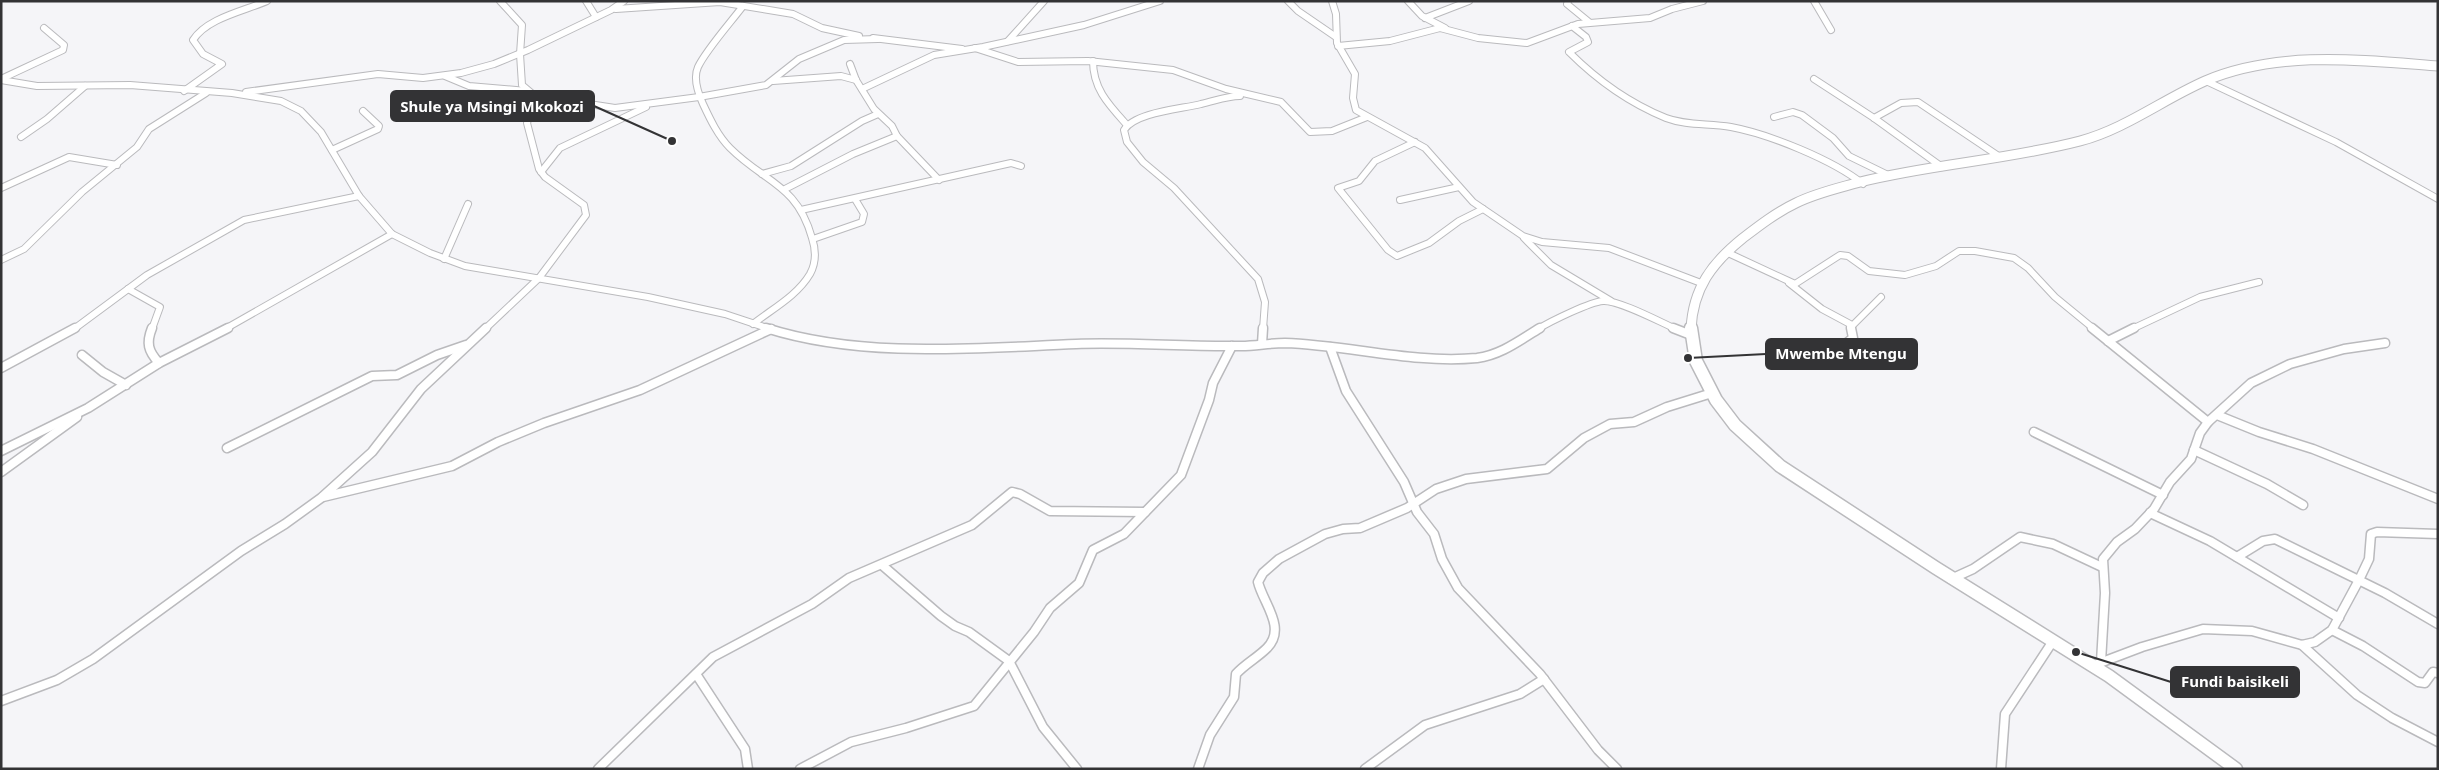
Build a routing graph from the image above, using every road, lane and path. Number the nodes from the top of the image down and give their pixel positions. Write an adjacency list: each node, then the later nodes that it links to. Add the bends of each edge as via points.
1 (267, 1): 41 (street, via 196,35 193,40 203,54 222,64)
2 (500, 1): 29 (street, via 522,25)
3 (586, 1): 16 (street)
4 (624, 1): 15 (street)
5 (1044, 1): 25 (street)
6 (1160, 1): 25 (street, via 1084,25)
7 (1288, 1): 23 (street)
8 (1332, 1): 23 (street, via 1338,14)
9 (1408, 1): 17 (street)
10 (1469, 1): 17 (street)
11 (1568, 1): 18 (street, via 1567,4)
12 (1703, 1): 18 (street, via 1650,18)
13 (1814, 1): 22 (street)
14 (743, 6): 15 (street, via 709,2); 24 (street, via 793,14 822,28); 47 (street, via 698,67)
15 (611, 10): 16 (street)
16 (596, 17): 29 (street)
17 (1425, 18): 21 (street)
18 (1589, 22): 19 (street)
19 (1572, 26): 21 (street, via 1522,43 1472,37); 67 (street, via 1588,42 1569,52 1591,74 1623,97 1671,120 1732,128 1770,139 1826,160)
20 (44, 28): 35 (street, via 64,45 63,50)
21 (1447, 28): 26 (street, via 1434,28 1390,41)
22 (1831, 30)
23 (1336, 37): 26 (street)
24 (878, 39): 28 (street); 37 (street, via 844,40 821,48 795,62)
25 (1008, 41): 27 (street)
26 (1338, 46): 51 (street, via 1356,79 1353,103 1356,110)
27 (974, 48): 28 (street); 30 (street, via 1018,62)
28 (962, 49): 40 (street, via 926,58)
29 (520, 54): 33 (street, via 478,69); 42 (street, via 522,85)
30 (1093, 61): 46 (street, via 1168,69); 54 (street, via 1094,82)
31 (850, 64): 36 (street)
32 (2438, 66): 38 (main road, via 2369,61 2292,62 2229,72)
33 (445, 76): 42 (street, via 469,86); 44 (street, via 416,78 379,74 276,90)
34 (1814, 78): 53 (street)
35 (1, 79): 39 (street, via 37,86)
36 (856, 80): 37 (street, via 841,76); 40 (street)
37 (773, 81): 47 (street, via 764,86)
38 (2206, 81): 59 (main road, via 2105,134); 73 (street, via 2336,142)
39 (85, 86): 41 (street, via 130,85); 56 (street, via 47,119)
40 (862, 89): 50 (street)
41 (184, 91): 43 (street)
42 (527, 91): 45 (street)
43 (206, 93): 44 (street); 60 (street, via 149,129 139,145)
44 (232, 93): 58 (street, via 286,102 310,120)
45 (535, 96): 48 (street, via 559,105 589,104 610,108); 63 (street, via 527,123)
46 (1252, 96): 51 (street, via 1283,102 1310,132 1338,129); 54 (street, via 1224,96 1199,106 1155,113)
47 (699, 97): 48 (street); 64 (street, via 724,142)
48 (657, 103): 63 (street, via 560,148)
49 (363, 111): 58 (street, via 374,119 378,129)
50 (878, 114): 55 (street, via 892,126); 64 (street, via 791,166)
51 (1367, 117): 57 (street)
52 (1774, 117): 65 (street, via 1794,112 1802,114 1833,138 1849,156)
53 (1874, 118): 59 (street, via 1901,103 1918,102); 62 (street)
54 (1127, 125): 98 (street, via 1124,130 1127,142 1143,162 1174,188 1258,279 1265,302)
55 (897, 136): 66 (street); 70 (street)
56 (20, 137)
57 (1415, 142): 68 (street, via 1432,154); 76 (street, via 1376,161 1361,179 1338,188 1388,250 1397,256 1418,249 1459,220)
58 (332, 150): 71 (street)
59 (2000, 157): 62 (main road)
60 (118, 164): 69 (street, via 66,157); 83 (street, via 82,192 24,249)
61 (1021, 166): 66 (street, via 1011,163)
62 (1942, 167): 65 (main road)
63 (541, 172): 84 (street, via 579,200 586,210 583,220)
64 (762, 174): 70 (street)
65 (1892, 177): 67 (main road)
66 (939, 180): 72 (street)
67 (1863, 184): 81 (main road, via 1804,199 1783,208)
68 (1459, 187): 74 (street); 76 (street)
69 (1, 188)
70 (785, 189): 77 (street)
71 (359, 196): 78 (street); 88 (street, via 244,220)
72 (855, 199): 77 (street); 80 (street, via 864,214 862,222)
73 (2438, 199)
74 (1400, 200)
75 (468, 204): 82 (street)
76 (1483, 209): 79 (street)
77 (801, 210): 80 (street)
78 (392, 234): 82 (street); 103 (street, via 204,342)
79 (1523, 236): 86 (street, via 1542,242 1609,248); 90 (street, via 1551,265)
80 (813, 238): 91 (street, via 816,253 810,274)
81 (1726, 252): 86 (main road); 87 (street)
82 (444, 259): 84 (street, via 465,266)
83 (1, 260)
84 (539, 278): 91 (street, via 648,297); 97 (street)
85 (2259, 282): 95 (street, via 2232,285 2202,296)
86 (1701, 283): 94 (main road, via 1692,304)
87 (1789, 284): 92 (street, via 1818,307); 95 (street, via 1798,283 1840,255 1848,256 1869,271 1905,275 1936,266 1959,251 1998,254 2023,264 2055,297)
88 (128, 289): 103 (street, via 160,308 148,344 149,352); 104 (street, via 66,334)
89 (1881, 297): 92 (street)
90 (1613, 302): 94 (street); 101 (street, via 1600,302 1554,319 1498,354 1487,357 1430,358)
91 (753, 324): 93 (street)
92 (1852, 326): 99 (street, via 1853,338)
93 (771, 329): 100 (street, via 827,343 910,349 1123,344); 116 (street, via 640,390 544,423 452,466)
94 (1691, 335): 106 (main road, via 1699,370)
95 (2108, 341): 109 (street)
96 (2385, 343): 108 (street, via 2344,349 2290,364 2251,383)
97 (468, 344): 111 (street, via 396,375 372,376); 116 (street, via 413,398 372,452)
98 (1262, 344): 100 (street); 101 (street)
99 (1844, 345)
100 (1232, 346): 120 (street, via 1213,383 1186,466)
101 (1330, 347): 118 (street, via 1346,392 1388,454 1410,492)
102 (82, 355): 105 (street)
103 (159, 363): 105 (street)
104 (1, 368)
105 (126, 385): 107 (street)
106 (1712, 393): 118 (street, via 1690,398 1634,422 1610,424 1584,438 1547,469 1466,479 1436,489); 126 (main road, via 1764,455)
107 (88, 408): 113 (street); 114 (street)
108 (2217, 415): 109 (street); 117 (street)
109 (2208, 422): 112 (street, via 2200,432)
110 (2034, 432): 115 (street)
111 (227, 448)
112 (2194, 450): 115 (street, via 2189,464 2170,482); 119 (street, via 2267,484)
113 (1, 451)
114 (1, 472)
115 (2163, 494): 121 (street)
116 (321, 498): 138 (street, via 92,658 48,684)
117 (2438, 499)
118 (1413, 504): 137 (street, via 1434,534 1442,559 1458,588); 144 (street, via 1360,528 1325,534 1279,558 1263,573 1258,582 1276,624 1275,636 1236,674 1234,697 1210,735)
119 (2303, 505)
120 (1145, 512): 124 (street, via 1050,511 1015,491 972,525); 133 (street, via 1121,536 1093,550 1079,583 1050,608)
121 (2150, 513): 123 (street); 125 (street, via 2111,548 2103,559)
122 (2438, 534): 127 (street, via 2372,533 2369,559)
123 (2237, 557): 127 (street, via 2264,541 2275,539); 128 (street)
124 (882, 564): 133 (street, via 941,616); 136 (street, via 849,578 812,604 725,650)
125 (2102, 567): 126 (street, via 2053,544 2020,537 1973,569); 134 (street, via 2105,593)
126 (1951, 579): 131 (main road)
127 (2359, 580): 128 (street); 129 (street)
128 (2339, 618): 130 (street)
129 (2438, 624)
130 (2332, 630): 132 (street, via 2315,642); 135 (street, via 2418,682 2425,683 2433,672)
131 (2053, 641): 134 (main road); 147 (street, via 2005,714)
132 (2302, 645): 134 (street, via 2252,631 2203,629); 139 (street, via 2357,695)
133 (1009, 662): 142 (street, via 970,708 857,740); 143 (street, via 1043,727)
134 (2097, 664): 148 (main road)
135 (2438, 673)
136 (696, 674): 140 (street); 141 (street, via 745,749)
137 (1544, 679): 145 (street, via 1520,694 1425,725); 146 (street, via 1598,750)
138 (1, 701)
139 (2438, 742)
140 (598, 769)
141 (748, 769)
142 (800, 769)
143 (1077, 769)
144 (1198, 769)
145 (1365, 769)
146 (1617, 769)
147 (2001, 769)
148 (2236, 769)

